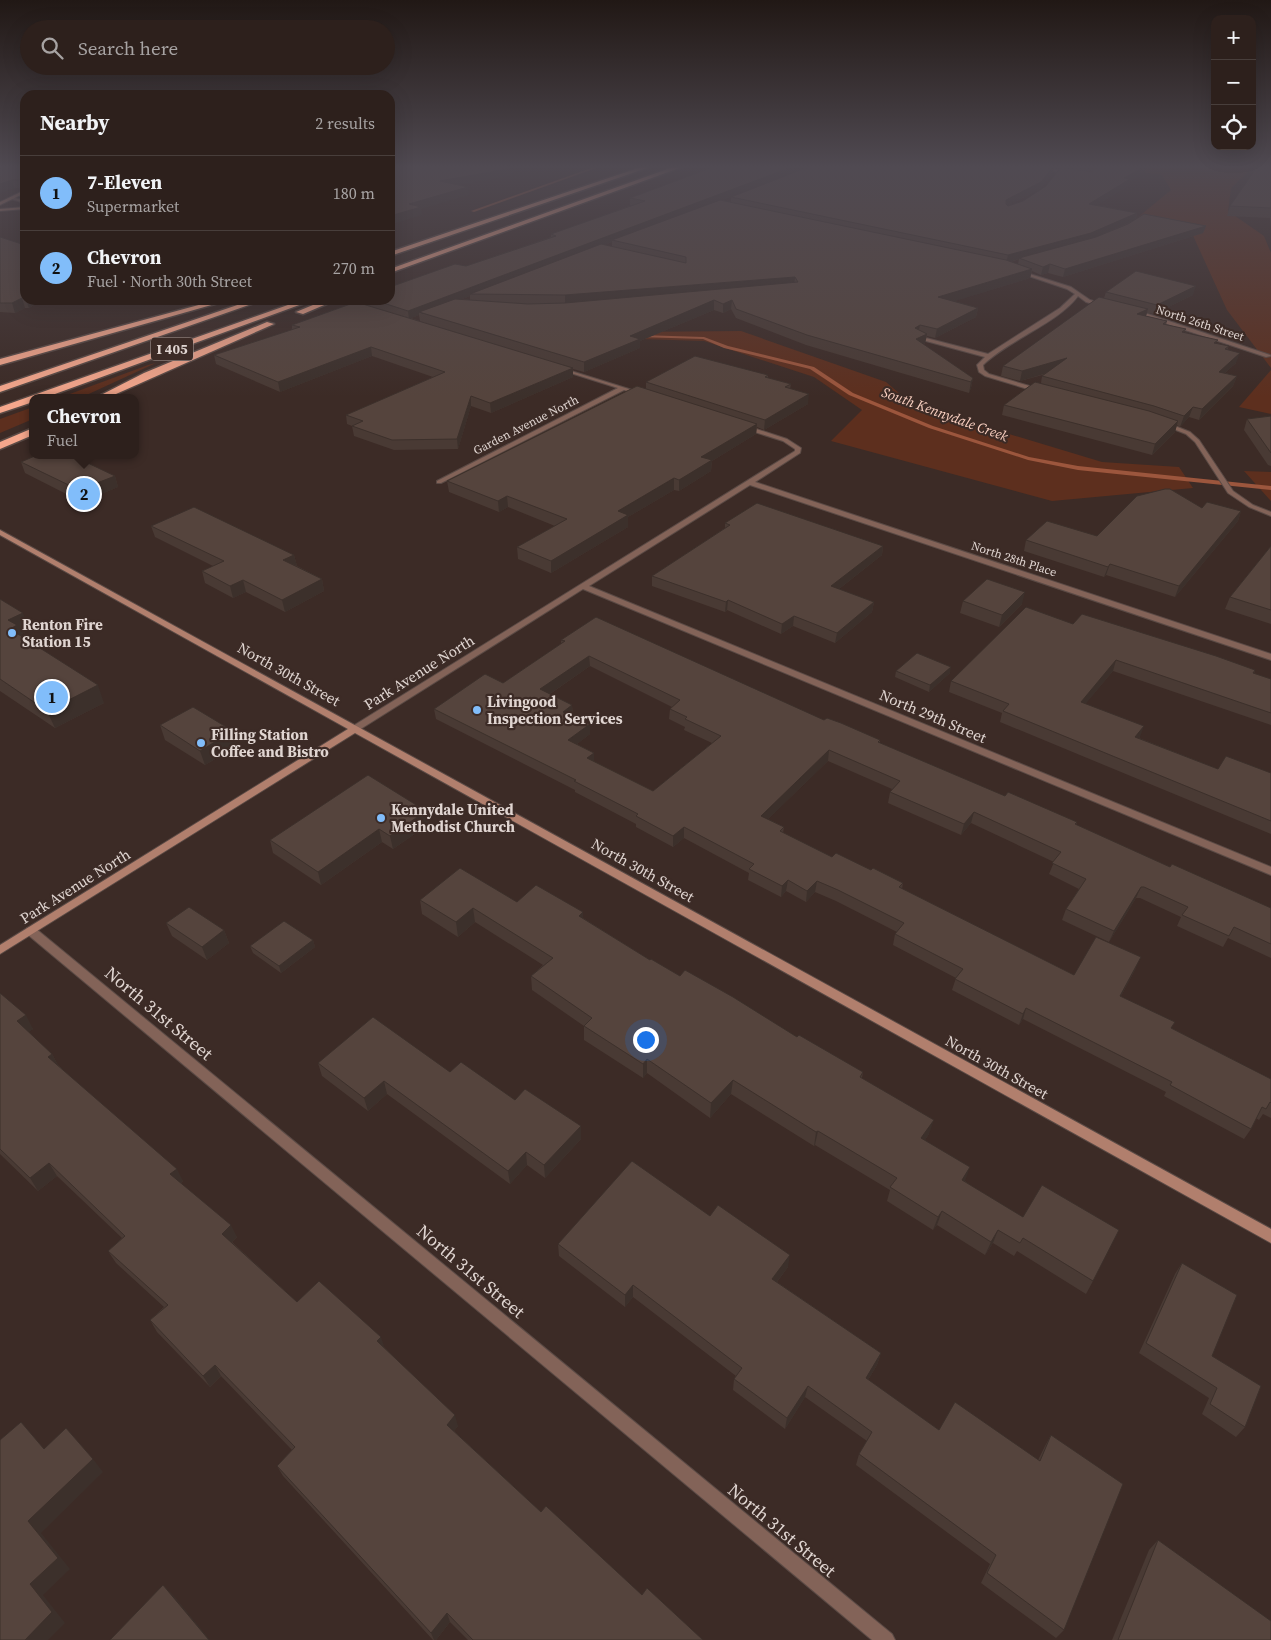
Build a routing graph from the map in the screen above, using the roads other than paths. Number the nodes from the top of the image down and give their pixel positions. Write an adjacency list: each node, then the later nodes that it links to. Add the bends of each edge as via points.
1 (411, 244): 5 (highway)
2 (421, 244): 6 (highway)
3 (468, 244): 7 (highway)
4 (476, 244): 9 (highway)
5 (395, 248)
6 (395, 252)
7 (395, 269)
8 (1014, 269): 10 (street)
9 (395, 275)
10 (1078, 293): 15 (street, via 1088,301); 18 (street, via 1066,305)
11 (206, 305): 20 (highway)
12 (244, 305): 23 (highway, I 405)
13 (295, 305): 24 (highway, I 405)
14 (320, 305): 25 (highway, via 146,375)
15 (1109, 306)
16 (1124, 309): 19 (street, North 26th Street)
17 (918, 338): 18 (street)
18 (989, 356): 26 (street, via 980,365 981,371 987,375)
19 (1268, 356)
20 (0, 362)
21 (552, 366): 22 (street)
22 (623, 388): 27 (street); 34 (street, Garden Avenue North)
23 (0, 389)
24 (45, 394)
25 (107, 394)
26 (1052, 394)
27 (650, 397)
28 (29, 400): 29 (highway, I 405)
29 (0, 410)
30 (1156, 421): 36 (street, via 1188,433 1211,461 1224,485 1242,500)
31 (740, 425): 35 (street, Park Avenue North, via 785,440 798,448 796,456)
32 (29, 433): 33 (highway)
33 (0, 446)
34 (439, 482)
35 (751, 483): 38 (street, Park Avenue North); 39 (street, North 28th Place)
36 (1271, 514)
37 (0, 532): 40 (street, North 30th Street)
38 (584, 587): 40 (street, Park Avenue North); 41 (street, North 29th Street)
39 (1271, 657)
40 (356, 728): 42 (street, Park Avenue North); 44 (street, North 30th Street)
41 (1271, 872)
42 (31, 931): 43 (street, Park Avenue North); 45 (street, North 31st Street)
43 (0, 950)
44 (1271, 1236)
45 (886, 1640)

